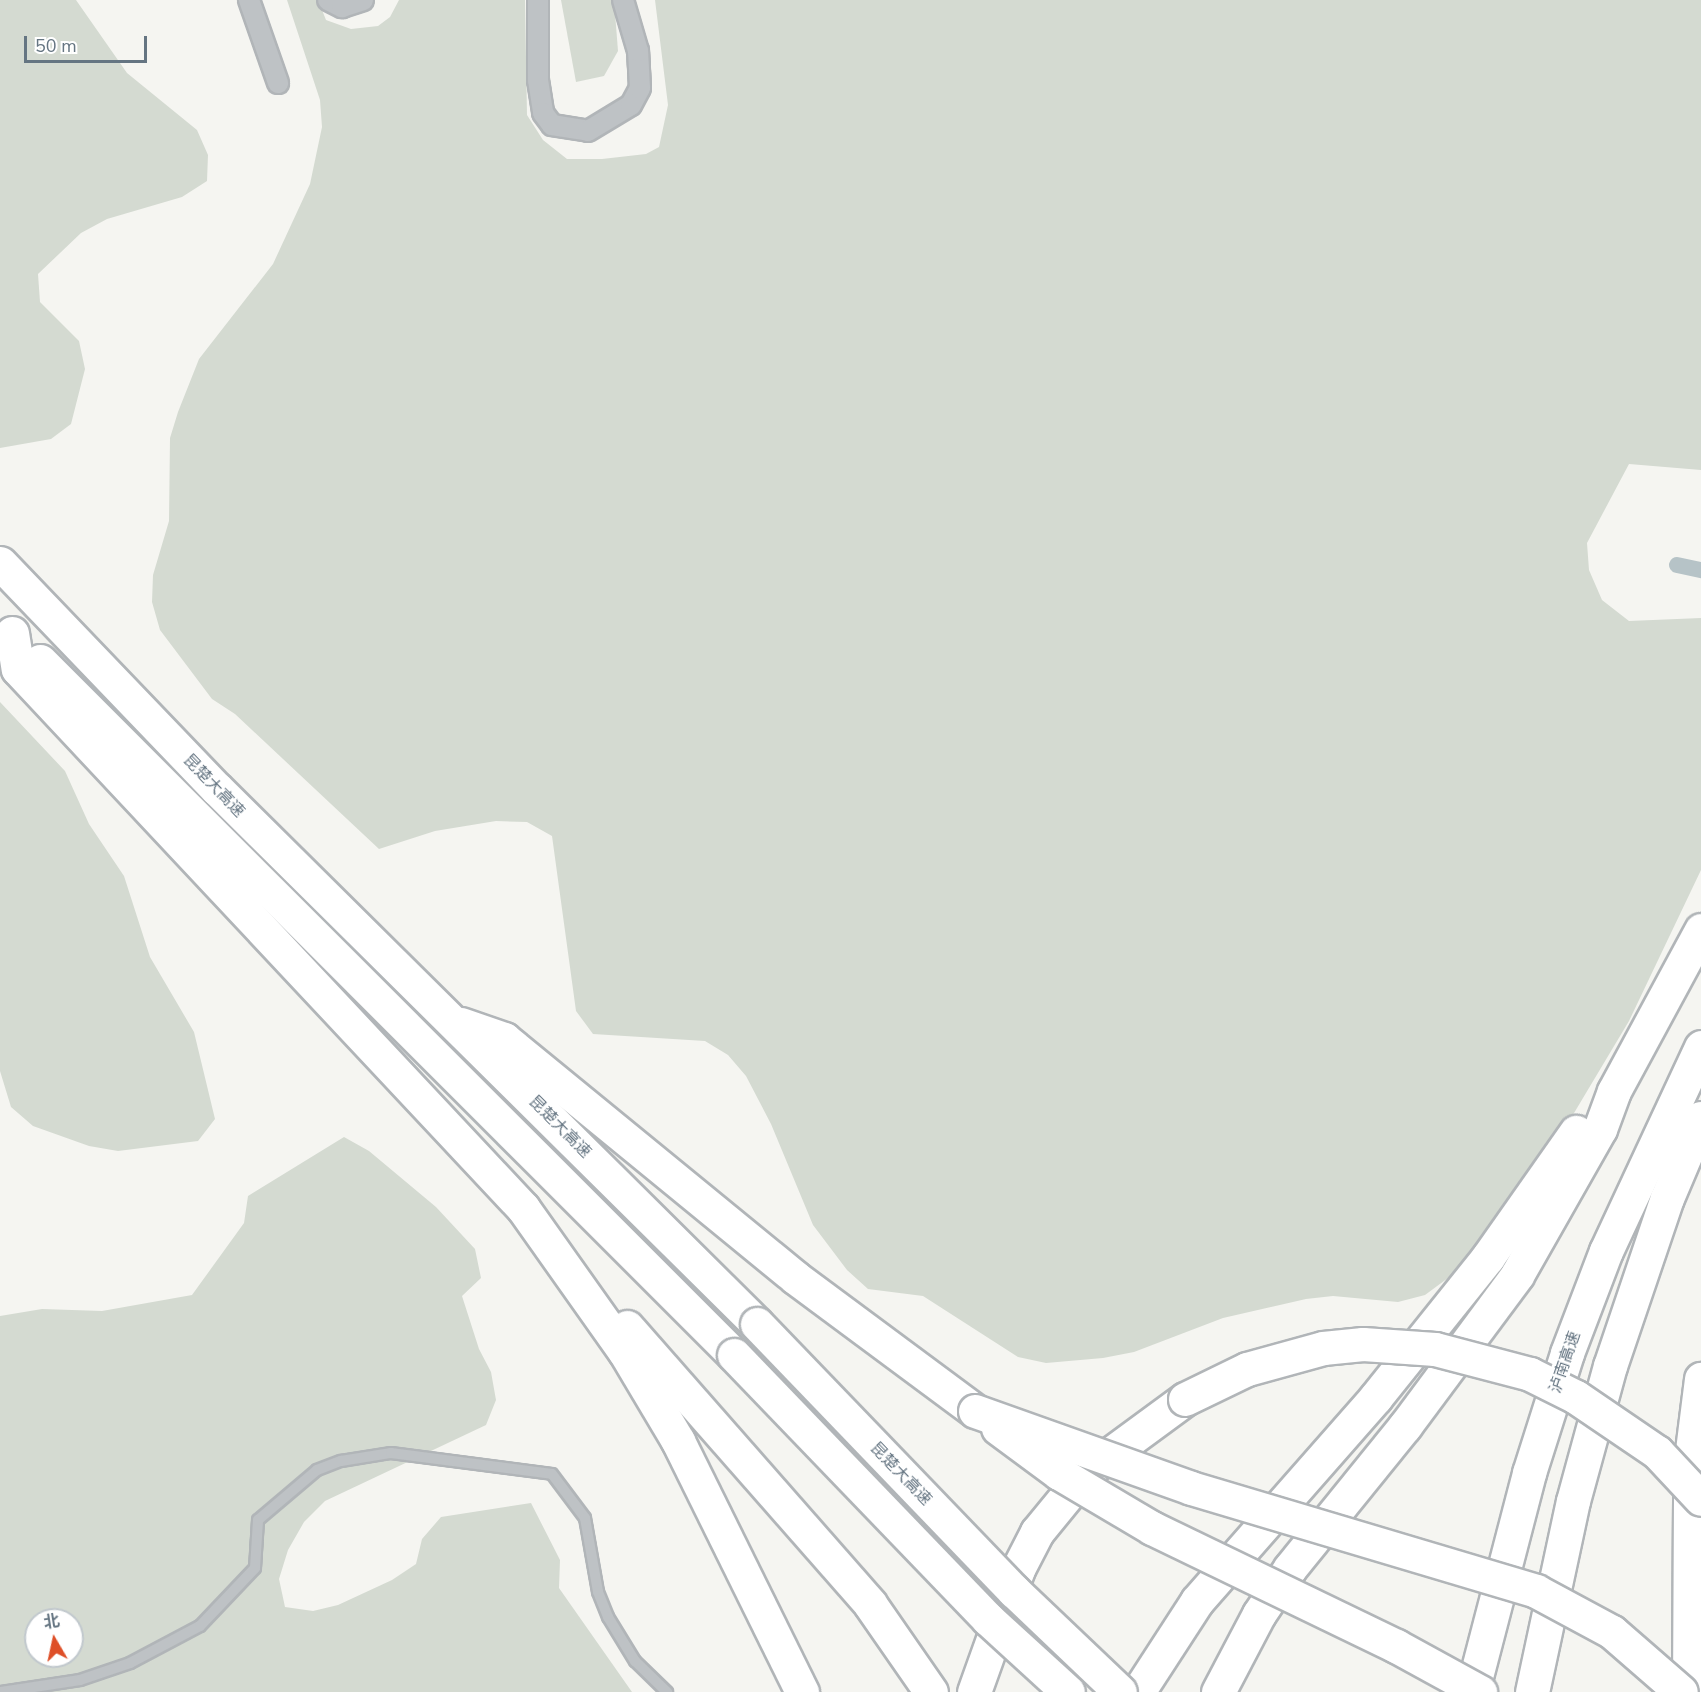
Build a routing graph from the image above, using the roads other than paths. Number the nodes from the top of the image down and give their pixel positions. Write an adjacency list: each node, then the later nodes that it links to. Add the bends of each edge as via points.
1 (249, 0): 6 (street)
2 (328, 0): 3 (street, via 342,7)
3 (363, 0)
4 (538, 0): 5 (street, via 538,80 543,113 552,125 588,131 632,105 640,88 638,51)
5 (623, 0)
6 (278, 83)
7 (0, 563): 10 (highway, 昆楚大高速, via 316,888)
8 (6, 627): 14 (highway, via 18,669); 23 (highway, 昆楚大高速, bridge, via 734,1355 988,1619)
9 (1701, 930): 12 (highway)
10 (453, 1021): 16 (highway, via 504,1039 796,1278); 24 (highway, 昆楚大高速, bridge, via 757,1324 1014,1592)
11 (1701, 1047): 27 (highway, 泸南高速, via 1606,1251 1567,1353 1529,1473)
12 (1614, 1091): 25 (highway, bridge, via 1581,1125 1500,1242 1376,1396 1197,1601); 26 (highway, bridge, via 1600,1129 1517,1275 1405,1426 1290,1568 1259,1614)
13 (1701, 1119): 29 (highway, via 1634,1291 1573,1501)
14 (523, 1209): 19 (highway, via 870,1604); 22 (highway, via 625,1353 678,1441)
15 (1701, 1379): 31 (highway, via 1689,1488)
16 (975, 1411): 28 (highway, bridge, via 1059,1473 1144,1524 1396,1646); 30 (highway, bridge, via 1191,1488 1536,1591 1612,1632)
17 (1701, 1499): 18 (highway, bridge, via 1657,1452 1576,1397 1530,1374 1435,1349 1397,1344 1323,1348 1220,1380 1151,1422 1087,1471 1037,1532)
18 (978, 1678)
19 (926, 1683)
20 (1, 1692): 21 (lane, via 80,1680 130,1664 200,1626 255,1568 258,1520 317,1470 341,1461 391,1453 552,1474 585,1518 598,1592 608,1617 635,1661)
21 (667, 1692)
22 (802, 1692)
23 (1068, 1692)
24 (1120, 1692)
25 (1138, 1692)
26 (1218, 1692)
27 (1472, 1692)
28 (1480, 1692)
29 (1532, 1692)
30 (1681, 1692)
31 (1689, 1692)

